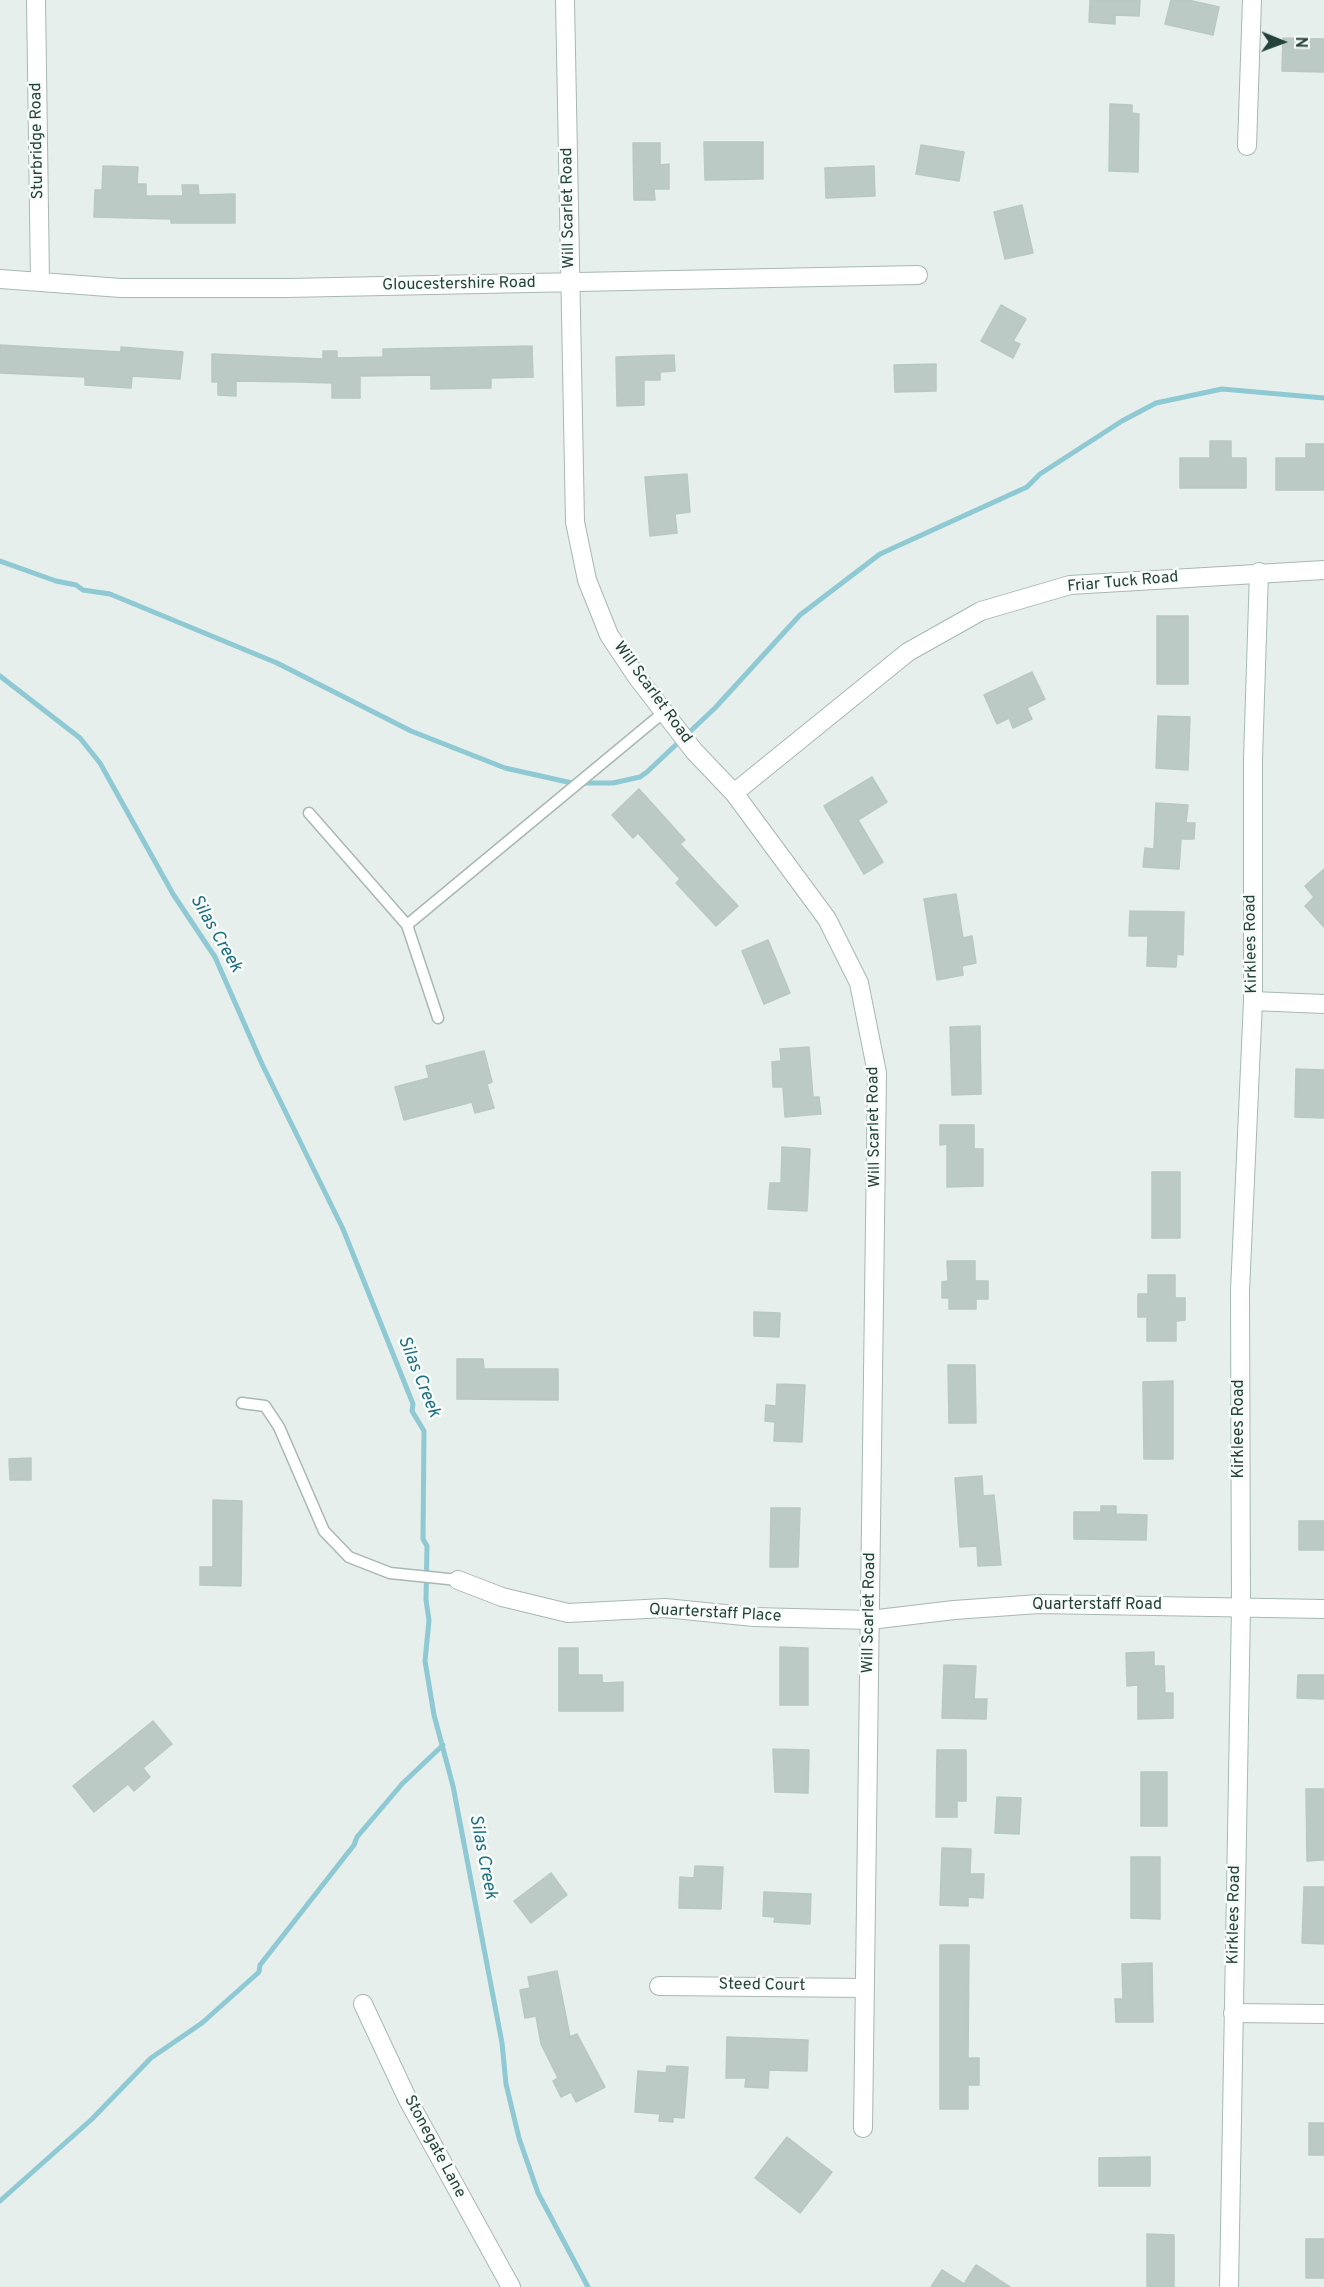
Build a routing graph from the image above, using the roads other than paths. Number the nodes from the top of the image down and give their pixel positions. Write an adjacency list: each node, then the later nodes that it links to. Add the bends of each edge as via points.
1 (36, 0): 7 (street, Sturbridge Road)
2 (565, 0): 8 (street, Will Scarlet Road)
3 (1252, 0): 4 (street)
4 (1247, 146)
5 (918, 275): 8 (street, Gloucestershire Road)
6 (0, 279): 7 (street, Gloucestershire Road)
7 (40, 282): 8 (street, Gloucestershire Road, via 121,288)
8 (570, 283): 11 (street, Will Scarlet Road, via 575,522 587,580 609,635)
9 (1324, 570): 10 (street, Friar Tuck Road)
10 (1259, 572): 12 (street, Friar Tuck Road, via 1070,585 981,611 908,652); 15 (street, Kirklees Road, via 1253,759)
11 (664, 712): 12 (street, Will Scarlet Road); 14 (lane)
12 (734, 793): 22 (street, Will Scarlet Road, via 827,919 859,983 876,1073)
13 (309, 813): 14 (lane)
14 (407, 925): 17 (lane)
15 (1253, 1001): 16 (street); 20 (street, Kirklees Road, via 1240,1291)
16 (1324, 1004)
17 (438, 1018)
18 (242, 1404): 19 (lane, via 265,1406 279,1426 324,1531 349,1557 390,1573)
19 (449, 1579): 22 (street, Quarterstaff Place, via 568,1613 665,1608 754,1617)
20 (1241, 1607): 21 (street, Quarterstaff Road); 22 (street, Quarterstaff Road, via 1039,1604); 26 (street, Kirklees Road)
21 (1324, 1609)
22 (870, 1620): 24 (street, Will Scarlet Road)
23 (659, 1986): 24 (street, Steed Court)
24 (865, 1988): 28 (street, Will Scarlet Road)
25 (363, 2004): 29 (street, Stonegate Lane, via 408,2100)
26 (1233, 2013): 27 (street); 30 (street, Kirklees Road)
27 (1324, 2014)
28 (863, 2128)
29 (511, 2287)
30 (1229, 2287)

